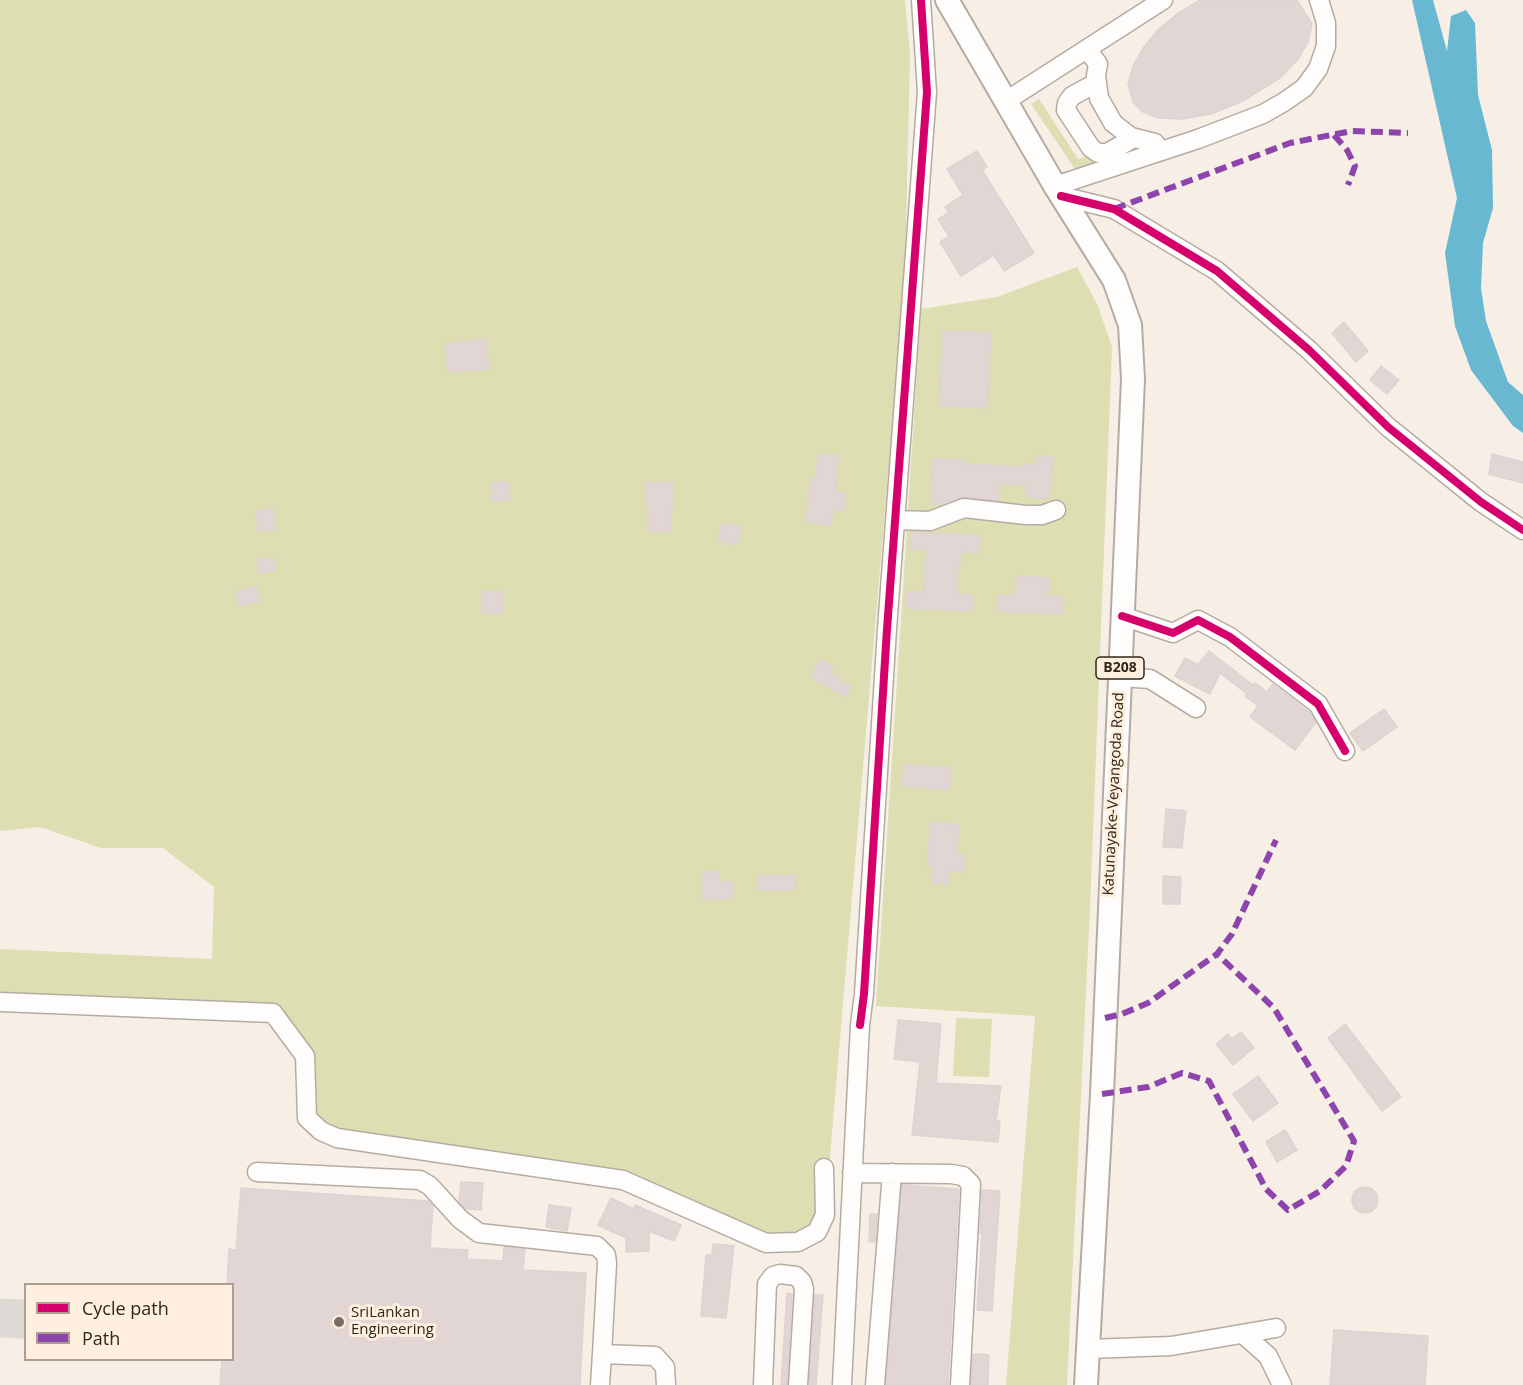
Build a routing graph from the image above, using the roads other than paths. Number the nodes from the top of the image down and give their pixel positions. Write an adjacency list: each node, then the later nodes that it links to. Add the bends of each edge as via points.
1 (921, 0): 12 (street, via 927,92)
2 (947, 0): 7 (main road, Katunayake-Veyangoda Road / B208)
3 (1163, 0): 5 (street)
4 (1319, 0): 9 (street, via 1326,23 1326,46 1318,69 1304,88 1263,114)
5 (1087, 49): 6 (street, via 1098,64); 7 (street)
6 (1096, 83): 8 (street, via 1098,98 1108,116 1122,132); 8 (street, via 1072,96 1066,110 1091,147 1098,153 1107,153)
7 (1006, 101): 10 (main road, Katunayake-Veyangoda Road / B208)
8 (1134, 138): 9 (street, via 1155,143)
9 (1160, 151): 10 (street)
10 (1058, 191): 13 (street, via 1114,209 1217,271 1309,350 1388,427 1481,502); 14 (main road, Katunayake-Veyangoda Road / B208, via 1114,280 1130,325 1133,379)
11 (1056, 510): 12 (street, via 1026,515 964,508 930,521)
12 (895, 520): 21 (street)
13 (1523, 530)
14 (1122, 616): 15 (main road, Katunayake-Veyangoda Road / B208); 17 (street, via 1173,633 1198,620 1230,637 1318,704)
15 (1120, 677): 16 (street, via 1150,679); 25 (main road, Katunayake-Veyangoda Road / B208)
16 (1196, 708)
17 (1345, 751)
18 (0, 1002): 19 (street, via 273,1013 305,1056 307,1118 321,1131 337,1138 623,1180 766,1243 798,1242 817,1232 825,1215)
19 (824, 1167)
20 (257, 1172): 26 (street, via 420,1180 479,1233 597,1246 606,1255 607,1263)
21 (852, 1173): 22 (street); 31 (street)
22 (892, 1173): 32 (street); 33 (street, via 963,1176 972,1187)
23 (1276, 1328): 24 (street)
24 (1243, 1334): 25 (street, via 1171,1346); 35 (street, via 1268,1356)
25 (1089, 1349): 34 (main road, Katunayake-Veyangoda Road / B208)
26 (602, 1353): 27 (street); 28 (street, via 655,1356 665,1368)
27 (600, 1385)
28 (666, 1385)
29 (763, 1385): 30 (street, via 767,1284 780,1274 796,1276 804,1289)
30 (798, 1385)
31 (842, 1385)
32 (875, 1385)
33 (960, 1385)
34 (1086, 1385)
35 (1282, 1385)

